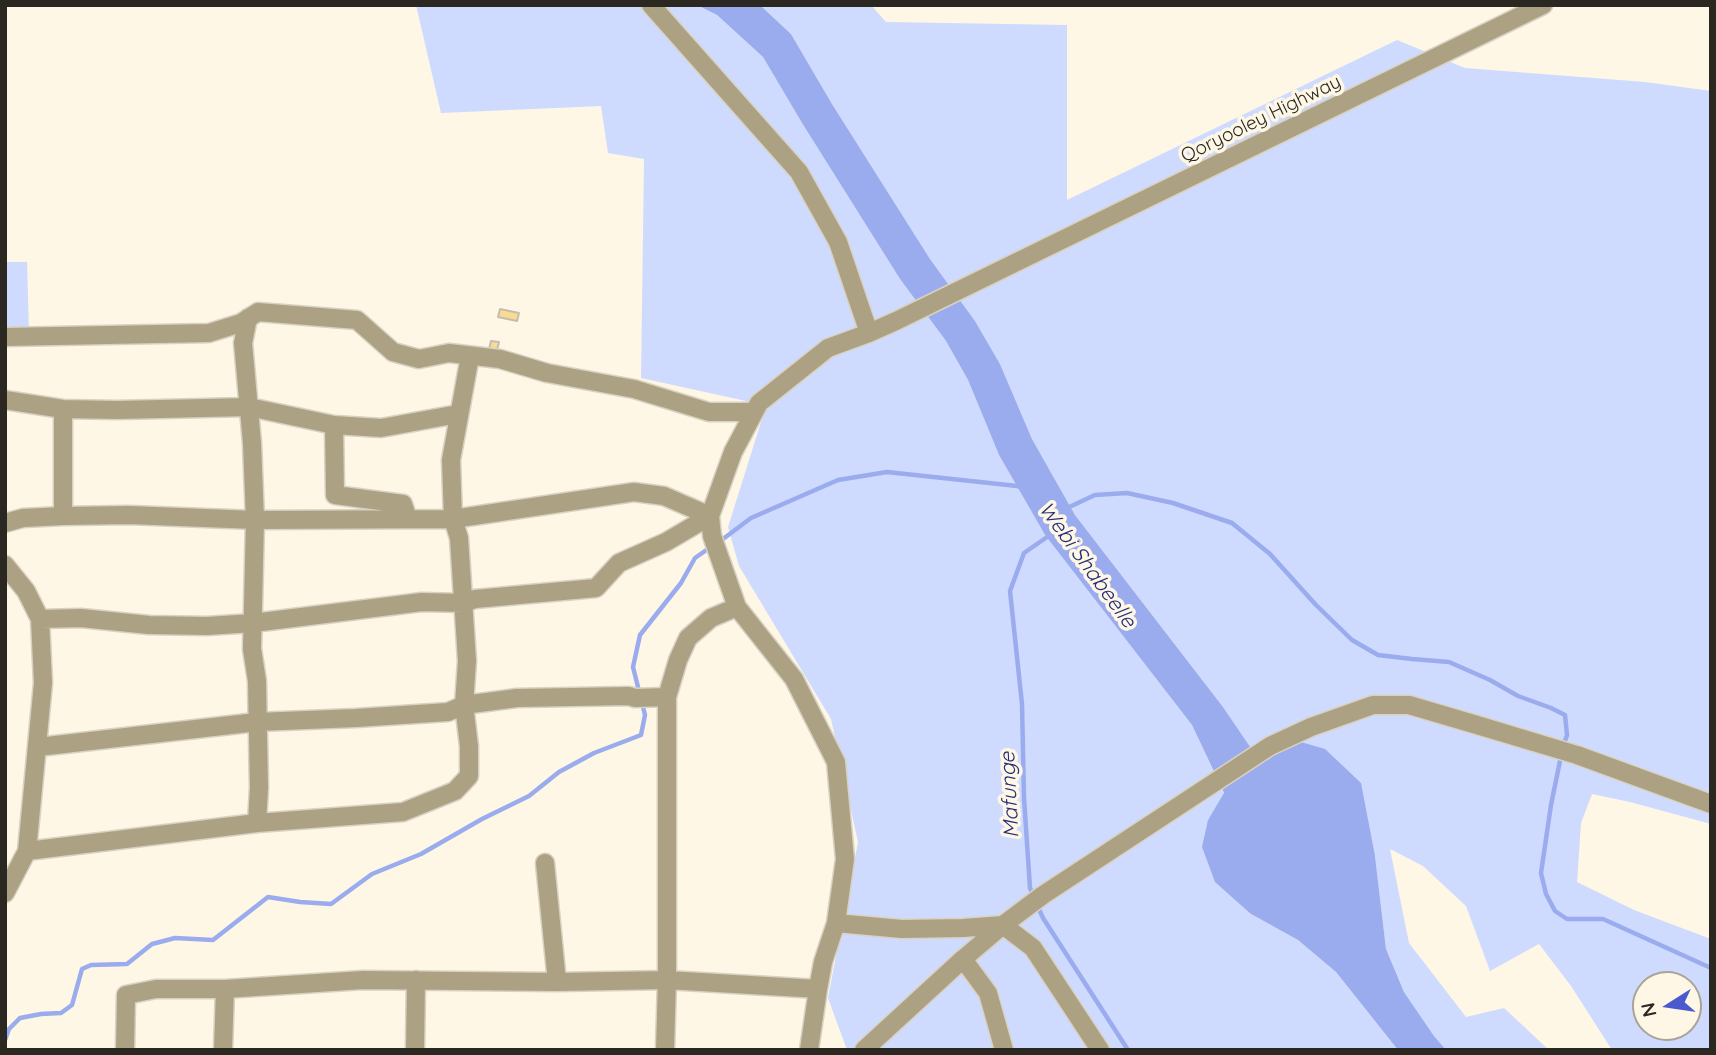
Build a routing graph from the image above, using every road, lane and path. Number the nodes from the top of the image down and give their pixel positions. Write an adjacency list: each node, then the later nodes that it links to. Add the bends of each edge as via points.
1 (651, 5): 4 (street, via 799,172 838,242)
2 (1543, 5): 4 (street, Qoryooley Highway)
3 (248, 318): 5 (street, via 209,333); 6 (street, via 258,312 356,320 393,352 419,359 449,353); 8 (street, via 243,343)
4 (869, 333): 10 (street, via 828,348 759,403)
5 (5, 337)
6 (470, 356): 10 (street, via 634,389 709,412); 11 (street)
7 (5, 400): 9 (street)
8 (248, 407): 9 (street); 12 (street); 17 (street)
9 (63, 409): 13 (street)
10 (754, 412): 14 (street, via 733,452)
11 (458, 414): 12 (street, via 381,428); 16 (street, via 451,460)
12 (334, 425): 15 (street, via 335,495 403,504)
13 (63, 516): 17 (street); 18 (street)
14 (710, 516): 16 (street, via 664,496 634,492); 20 (street, via 619,563 596,588); 21 (street, via 712,536)
15 (408, 519): 16 (street); 17 (street)
16 (453, 519): 20 (street, via 460,538)
17 (255, 520): 23 (street)
18 (5, 523)
19 (5, 565): 22 (street)
20 (464, 603): 23 (street, via 422,602); 25 (street)
21 (737, 607): 24 (street, via 711,618 688,638); 33 (street, via 794,679 836,762 845,859)
22 (40, 619): 23 (street, via 149,625); 27 (street, via 43,683)
23 (253, 623): 26 (street)
24 (651, 698): 25 (street, via 517,698); 37 (street)
25 (464, 705): 26 (street, via 448,712); 29 (street, via 469,776 456,791 403,812)
26 (257, 722): 27 (street); 29 (street)
27 (38, 747): 30 (street)
28 (1711, 804): 34 (street, via 1571,753 1409,705 1373,705 1270,746)
29 (257, 823): 30 (street)
30 (27, 851): 32 (street)
31 (545, 863): 38 (street)
32 (5, 893)
33 (836, 923): 34 (street, via 902,929); 40 (street)
34 (1003, 925): 35 (street); 48 (street, via 1033,948)
35 (963, 959): 46 (street); 47 (street, via 988,993)
36 (416, 980): 38 (street); 39 (street); 43 (street)
37 (667, 980): 38 (street); 40 (street); 44 (street)
38 (557, 982)
39 (225, 989): 41 (street, via 156,989 127,995); 42 (street)
40 (818, 989): 45 (street)
41 (125, 1050)
42 (223, 1050)
43 (415, 1050)
44 (665, 1050)
45 (809, 1050)
46 (864, 1050)
47 (1004, 1050)
48 (1100, 1050)

